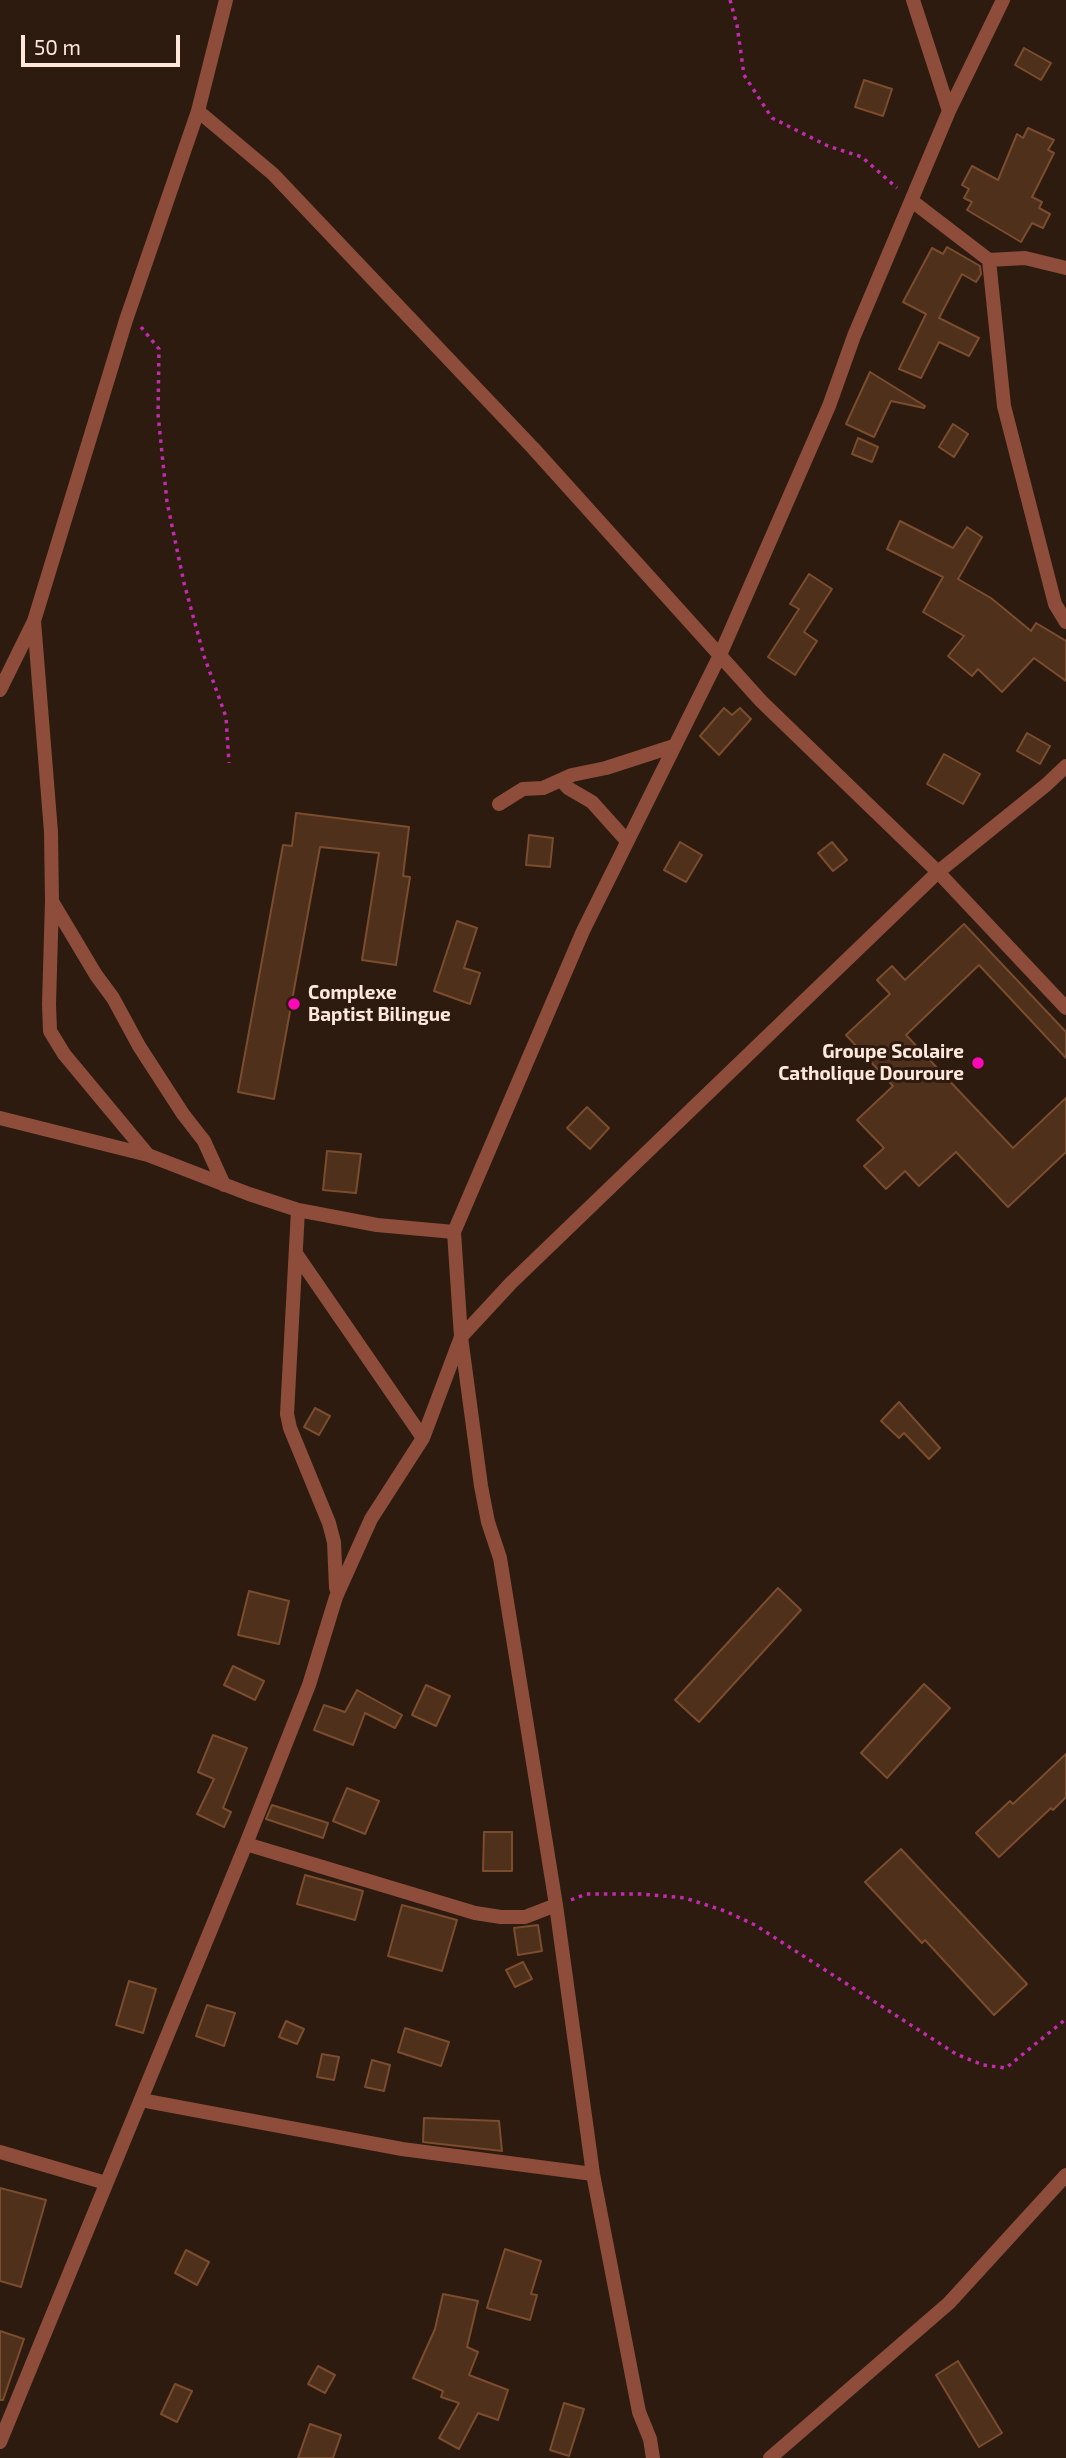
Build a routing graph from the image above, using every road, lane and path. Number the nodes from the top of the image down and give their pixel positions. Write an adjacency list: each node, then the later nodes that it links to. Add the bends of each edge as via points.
1 (226, 0): 5 (street)
2 (730, 0): 7 (path, via 744,75 772,118 862,157)
3 (913, 0): 6 (street)
4 (1003, 0): 6 (street)
5 (198, 111): 10 (street); 13 (street, via 273,174 355,258)
6 (949, 111): 7 (street)
7 (912, 201): 8 (street); 13 (street)
8 (989, 260): 9 (street, via 1025,258); 12 (street, via 1003,406 1055,604)
9 (1066, 268)
10 (129, 312): 11 (street); 16 (path, via 159,349 158,414 167,502 198,632 226,717)
11 (34, 621): 14 (street); 22 (street)
12 (1066, 622)
13 (720, 655): 15 (street); 21 (street, via 761,701)
14 (0, 690)
15 (674, 746): 18 (street); 20 (street)
16 (229, 763)
17 (1066, 766): 21 (street)
18 (562, 781): 19 (street, via 523,789); 20 (street, via 592,802)
19 (499, 804)
20 (627, 841): 28 (street, via 583,931)
21 (939, 872): 23 (street); 30 (street, via 511,1283)
22 (52, 901): 25 (street, via 50,1031); 26 (street, via 139,1046 204,1141)
23 (1066, 1008)
24 (0, 1118): 25 (street)
25 (148, 1155): 26 (street)
26 (224, 1185): 27 (street)
27 (298, 1210): 28 (street, via 377,1225); 29 (street)
28 (454, 1232): 30 (street)
29 (297, 1255): 31 (street); 32 (street, via 287,1414 329,1523)
30 (461, 1337): 31 (street); 34 (street, via 481,1486 500,1558)
31 (423, 1438): 32 (street, via 371,1519)
32 (336, 1597): 33 (street, via 309,1685)
33 (246, 1844): 34 (street, via 475,1913 525,1917); 36 (street)
34 (556, 1905): 35 (path, via 586,1894 642,1894 685,1898 725,1911 755,1925 956,2054 983,2065 1006,2068); 38 (street)
35 (1066, 2019)
36 (141, 2100): 38 (street, via 402,2149); 40 (street)
37 (0, 2152): 40 (street)
38 (593, 2174): 43 (street, via 639,2412)
39 (1066, 2175): 44 (street, via 948,2303)
40 (106, 2183): 41 (street)
41 (7, 2405): 42 (street)
42 (0, 2442)
43 (653, 2458)
44 (770, 2458)

